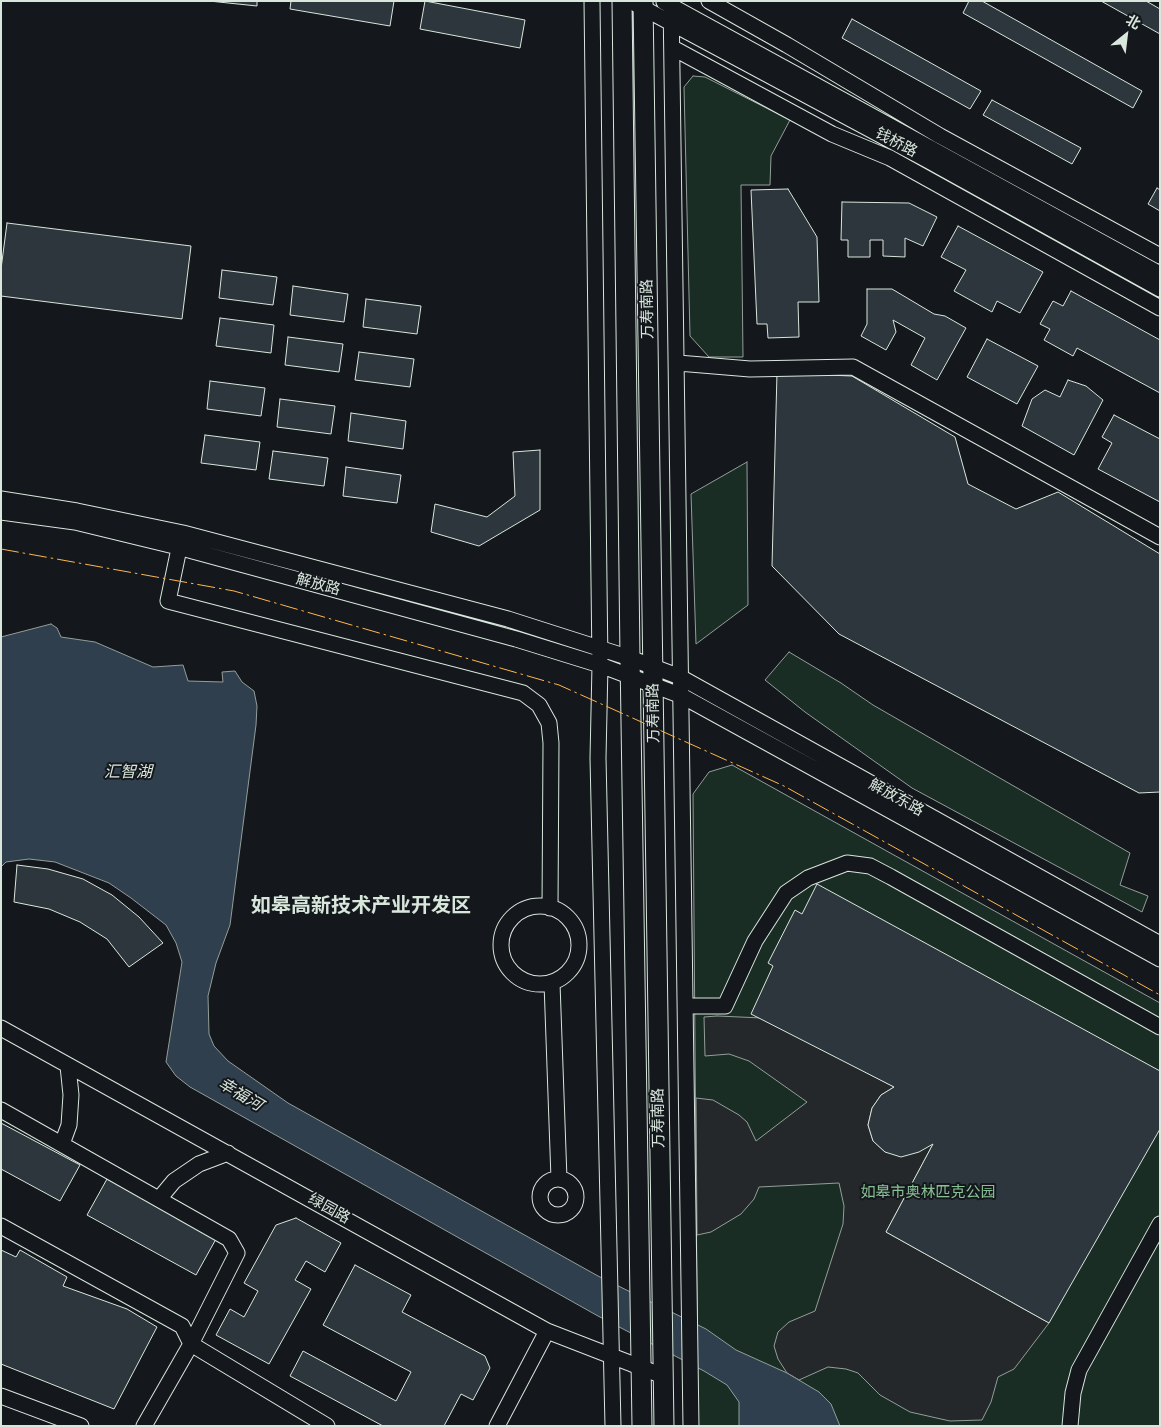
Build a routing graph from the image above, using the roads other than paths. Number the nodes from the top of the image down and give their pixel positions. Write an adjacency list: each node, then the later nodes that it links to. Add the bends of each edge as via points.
1 (592, 1): 16 (street)
2 (622, 1): 17 (main road, 万寿南路)
3 (709, 1): 7 (street, via 940,136)
4 (639, 3): 5 (street, 钱桥路); 19 (main road, 万寿南路)
5 (669, 7): 6 (street); 8 (street, 钱桥路); 9 (street, 钱桥路)
6 (672, 48): 10 (street, via 832,134 890,158); 11 (street)
7 (1160, 256)
8 (1160, 274)
9 (1160, 289)
10 (1160, 308)
11 (678, 363): 14 (street, via 750,369 853,367); 20 (street)
12 (1, 499): 15 (street, 解放路, via 77,510)
13 (1, 512): 15 (street, 解放路)
14 (1160, 536)
15 (180, 540): 16 (street, 解放路, via 508,619); 18 (street, 解放路); 23 (street, via 168,601 523,693 539,705 549,723 551,743)
16 (599, 647): 17 (street, 解放路); 18 (street)
17 (630, 658): 19 (street, 解放东路); 21 (main road, 万寿南路)
18 (600, 665): 21 (street, 解放路); 26 (street, via 598,758)
19 (653, 677): 20 (street, 解放东路); 21 (street, 解放东路); 22 (street, 解放东路); 44 (main road, 万寿南路)
20 (680, 677): 22 (street); 25 (street, 解放东路)
21 (630, 678): 43 (main road, 万寿南路)
22 (682, 696): 27 (street, 解放东路); 29 (street)
23 (550, 908): 24 (street, via 570,921); 28 (street, via 537,906 513,916 505,927 501,952 506,965 520,978 539,984)
24 (579, 944): 26 (street); 28 (street, via 572,968)
25 (1160, 944)
26 (603, 945): 42 (street)
27 (1160, 959)
28 (552, 982): 36 (street)
29 (686, 1006): 30 (street, via 725,1006 755,942 786,894 808,878 847,863 870,866 891,877); 53 (street)
30 (1160, 1027)
31 (1, 1028): 32 (street, 绿园路)
32 (68, 1066): 34 (street, via 69,1126); 35 (street, 绿园路)
33 (1, 1110): 34 (street)
34 (62, 1144): 37 (street)
35 (228, 1153): 37 (street, via 199,1164 174,1181); 40 (street, 绿园路)
36 (559, 1179)
37 (159, 1199): 41 (street, via 229,1239 237,1253)
38 (1160, 1224): 54 (street, via 1079,1370)
39 (1, 1226): 41 (street, via 182,1326)
40 (547, 1331): 42 (street, 绿园路); 49 (street)
41 (191, 1344): 47 (street); 48 (street)
42 (613, 1357): 43 (street, 绿园路); 50 (street)
43 (642, 1366): 44 (street, 绿园路); 51 (main road, 万寿南路)
44 (663, 1376): 52 (main road, 万寿南路)
45 (1, 1396): 46 (street)
46 (81, 1426)
47 (144, 1426)
48 (327, 1426)
49 (497, 1426)
50 (613, 1426)
51 (642, 1426)
52 (664, 1426)
53 (690, 1426)
54 (1070, 1426)

